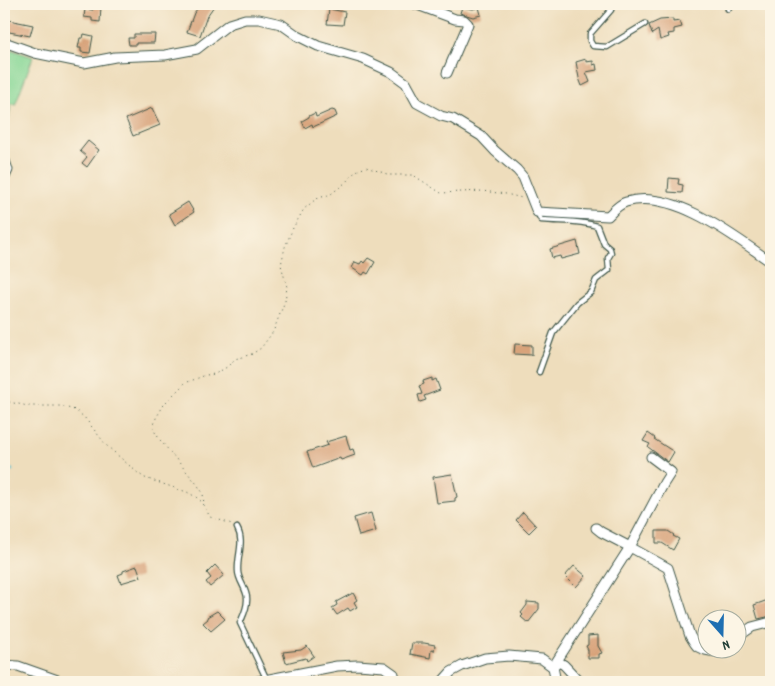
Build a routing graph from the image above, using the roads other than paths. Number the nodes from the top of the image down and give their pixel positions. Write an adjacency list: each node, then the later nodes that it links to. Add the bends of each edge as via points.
1 (415, 4): 7 (street, via 468,24)
2 (612, 4): 5 (lane, via 611,10 592,29 592,46 607,47)
3 (731, 4): 4 (lane)
4 (728, 9)
5 (645, 24)
6 (4, 42): 10 (street, via 35,53 84,63 197,49 229,24 245,19 282,24 318,46 363,59 392,72 406,83 417,102 481,136 523,177)
7 (447, 73)
8 (4, 158): 9 (street, via 8,170)
9 (4, 179)
10 (535, 208): 11 (street, via 608,216 624,202 654,200 711,220); 12 (lane, via 541,220 577,221 597,226 611,253 609,270 596,280 591,292 577,303 553,333)
11 (771, 262)
12 (539, 372)
13 (651, 457): 16 (street, via 671,472)
14 (236, 528): 22 (lane, via 242,542 238,572 248,598 240,623)
15 (596, 528): 16 (street)
16 (630, 547): 19 (street, via 668,568 690,636); 21 (street)
17 (771, 622): 18 (street)
18 (748, 630)
19 (698, 646)
20 (4, 664): 23 (street)
21 (553, 667): 26 (street, via 542,659 485,658 462,666); 27 (street); 28 (street, via 559,662 564,664)
22 (267, 680): 24 (street); 25 (street, via 358,665 384,667 394,674)
23 (63, 682)
24 (254, 682)
25 (395, 682)
26 (442, 682)
27 (556, 682)
28 (580, 682)

